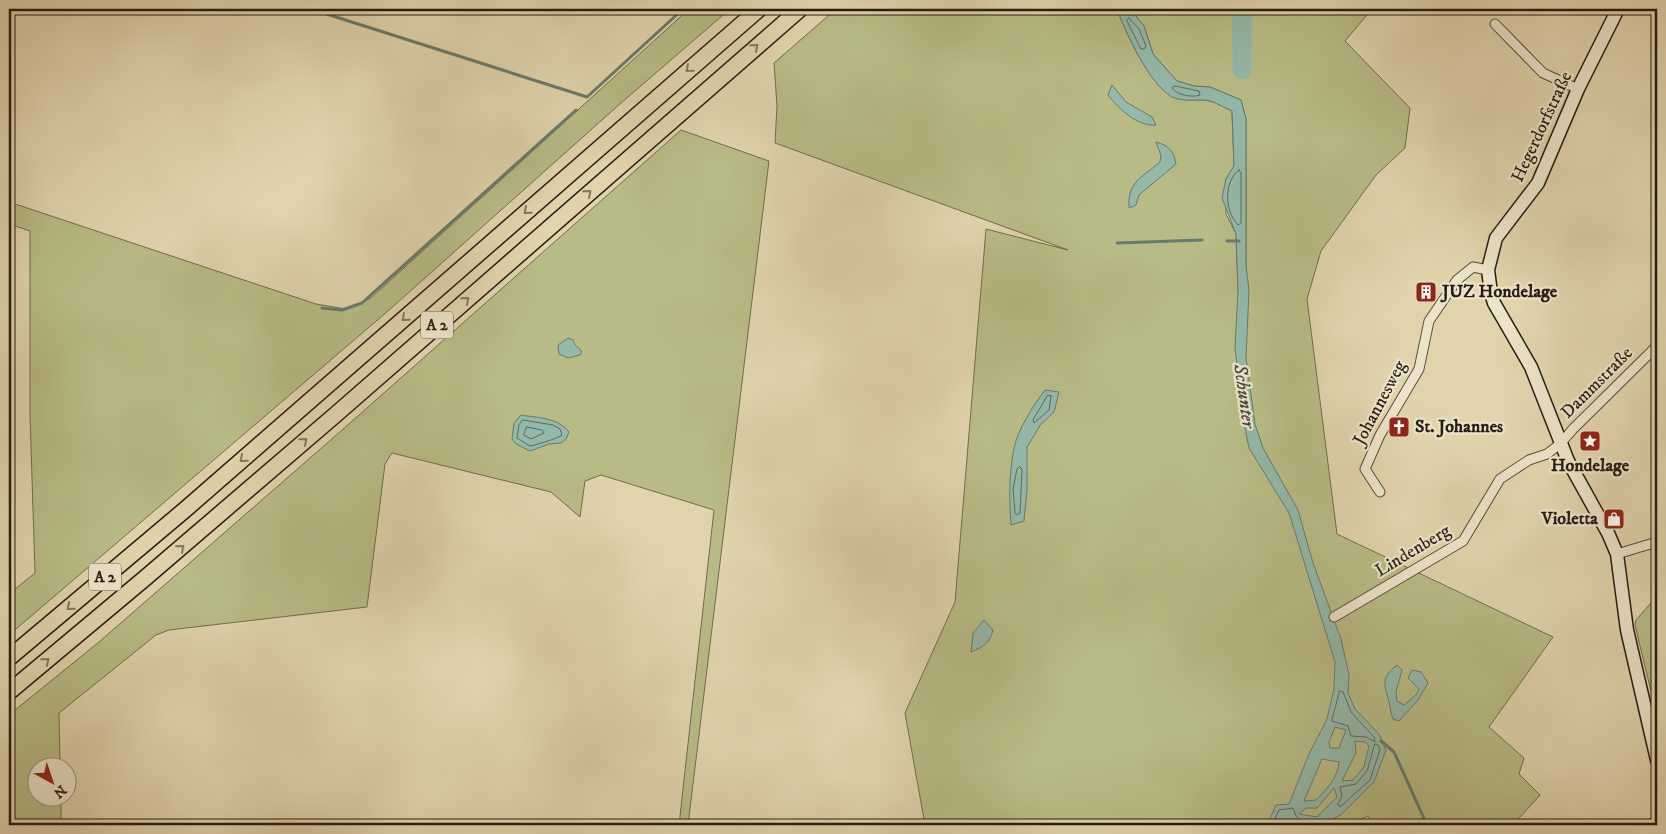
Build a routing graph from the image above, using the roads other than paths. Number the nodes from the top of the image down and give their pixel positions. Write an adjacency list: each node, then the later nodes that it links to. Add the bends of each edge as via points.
1 (758, 9): 13 (highway, A 2, one-way to 13, via 194,502)
2 (800, 9): 15 (highway, A 2, one-way to 2, via 144,580)
3 (1618, 9): 5 (main road, Hegerdorfstraße)
4 (1494, 24): 5 (street, via 1543,73)
5 (1578, 89): 6 (main road, Hegerdorfstraße, via 1538,183 1496,238)
6 (1488, 270): 8 (main road, Hegerdorfstraße, via 1494,303 1531,367); 9 (street, Johannesweg, via 1473,267 1457,280 1429,321 1419,369 1384,427 1364,470)
7 (1657, 346): 8 (street, Dammstraße)
8 (1560, 444): 11 (main road, Hegerdorfstraße); 12 (street, Lindenberg, via 1547,454 1528,460 1500,480 1463,541)
9 (1380, 492)
10 (1657, 542): 11 (street)
11 (1617, 554): 16 (main road, Hegerdorfstraße, via 1627,630)
12 (1334, 617)
13 (15, 649): 14 (highway, A 2)
14 (9, 658)
15 (9, 692)
16 (1657, 760)
17 (1657, 821): 18 (street)
18 (1648, 825)

